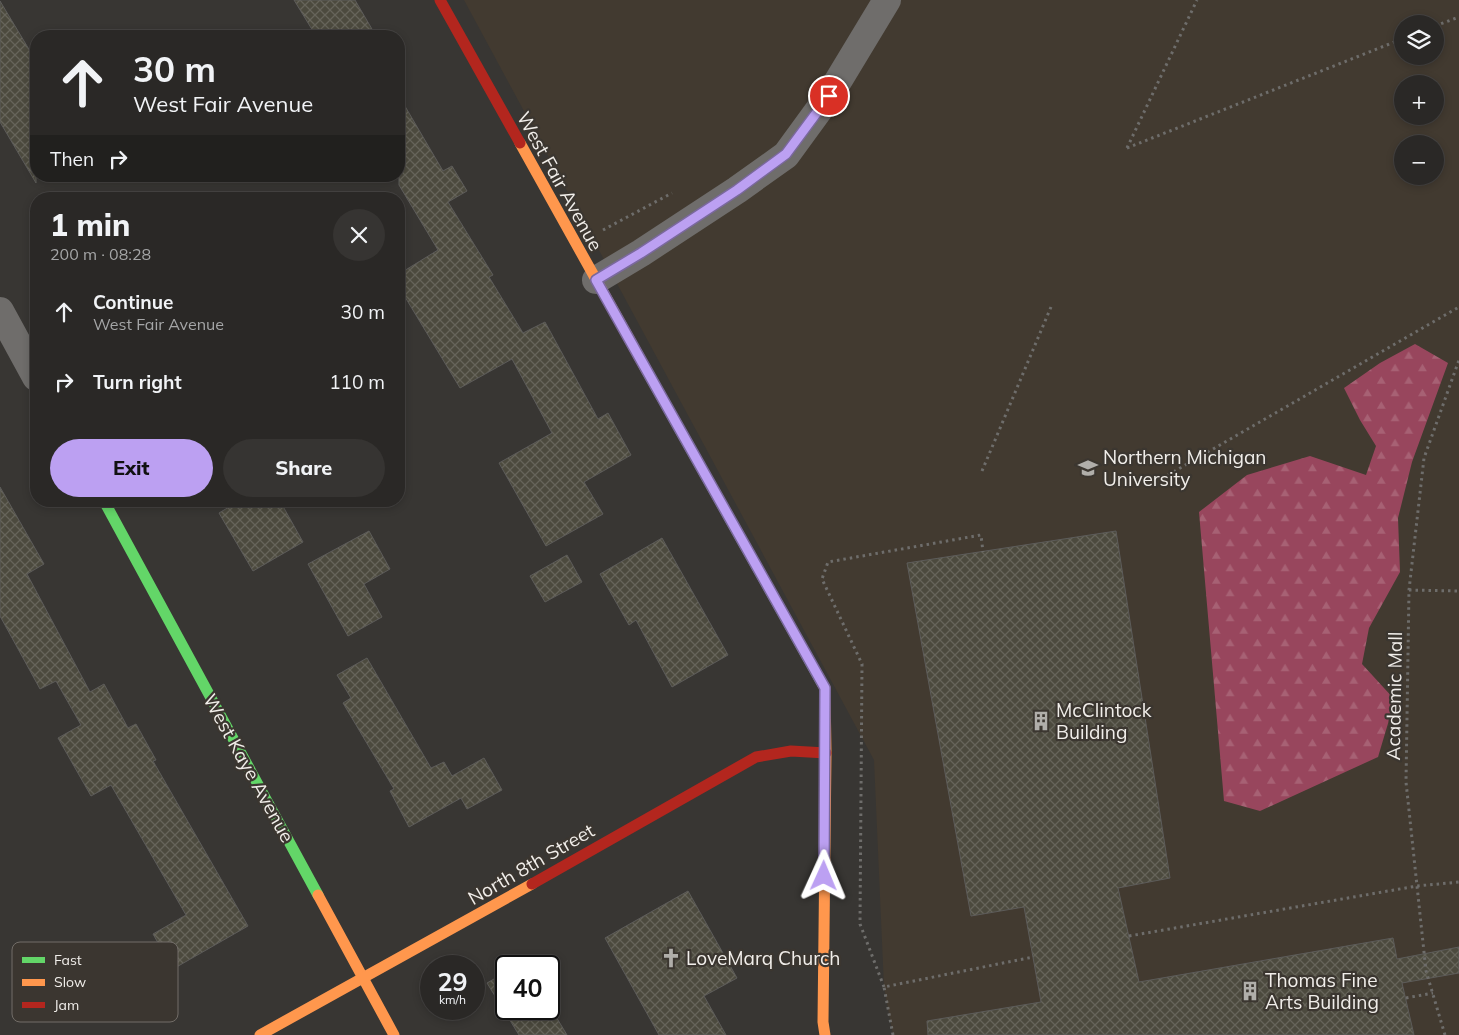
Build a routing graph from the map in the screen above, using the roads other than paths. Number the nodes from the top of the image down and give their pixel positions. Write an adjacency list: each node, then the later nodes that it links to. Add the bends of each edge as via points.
1 (440, 0): 3 (street, West Fair Avenue)
2 (887, 0): 3 (street, via 829,96 786,154 737,190)
3 (596, 280): 7 (street, West Fair Avenue, via 825,688)
4 (0, 311): 5 (street)
5 (30, 366)
6 (107, 507): 8 (street, West Kaye Avenue)
7 (826, 753): 8 (street, North 8th Street, via 790,750 756,757); 11 (street, West Fair Avenue)
8 (363, 979): 9 (street, North 8th Street); 10 (street, West Kaye Avenue)
9 (260, 1035)
10 (394, 1035)
11 (825, 1035)

